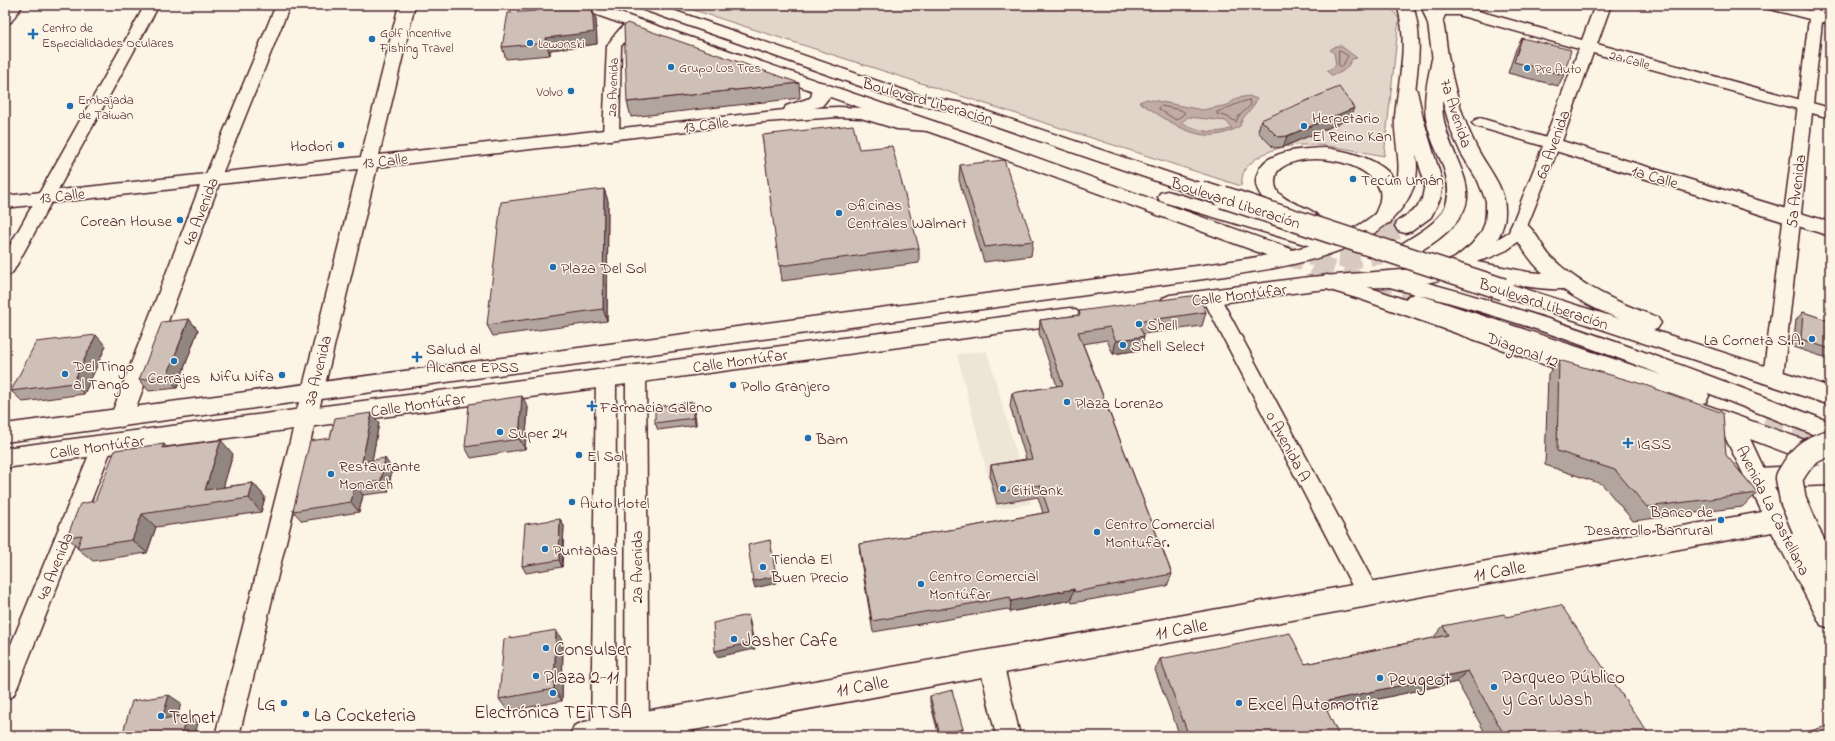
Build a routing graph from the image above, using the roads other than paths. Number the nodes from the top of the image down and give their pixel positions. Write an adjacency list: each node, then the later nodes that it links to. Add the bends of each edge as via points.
1 (15, 5): 12 (main road)
2 (152, 5): 28 (street)
3 (283, 5): 27 (street, 4a Avenida)
4 (408, 5): 26 (main road, 3a Avenida)
5 (582, 5): 13 (main road, Boulevard Liberación)
6 (642, 5): 18 (main road, Boulevard Liberación)
7 (1405, 5): 17 (main road, via 1411,20 1413,47)
8 (1603, 5): 14 (main road, 6a Avenida)
9 (1772, 5): 11 (street)
10 (1432, 12): 14 (main road, 2a Calle, via 1459,10); 15 (main road, 7a Avenida)
11 (1821, 14): 19 (street, 5a Avenida)
12 (5, 19)
13 (635, 23): 16 (main road, Boulevard Liberación); 24 (street, 2a Avenida, via 614,46)
14 (1588, 47): 19 (main road, 2a Calle); 25 (main road, 6a Avenida)
15 (1440, 59): 36 (main road, via 1432,102 1441,143 1456,177 1456,206 1448,221); 38 (main road, 7a Avenida, via 1464,145 1488,182 1496,203 1494,222 1486,240)
16 (819, 87): 21 (main road, 13 Calle, via 821,96 816,102); 23 (main road, Boulevard Liberación)
17 (1409, 91): 30 (main road, via 1404,116 1407,167 1405,186 1398,201); 32 (main road, via 1414,118 1434,184 1431,199 1424,212)
18 (914, 99): 35 (main road, via 952,119 1167,197); 43 (main road, Boulevard Liberación, bridge, via 956,107)
19 (1805, 106): 20 (main road, 2a Calle); 31 (street, 5a Avenida)
20 (1830, 113)
21 (764, 117): 23 (main road, 13 Calle, via 838,112 863,113 897,124); 24 (main road, 13 Calle)
22 (1480, 123): 25 (street, 1a Calle)
23 (930, 126): 37 (main road, Boulevard Liberación)
24 (611, 135): 26 (main road, 13 Calle)
25 (1552, 144): 31 (main road, 1a Calle); 33 (street, 6a Avenida)
26 (369, 162): 27 (main road, 13 Calle); 51 (main road, 3a Avenida)
27 (212, 179): 28 (main road, 13 Calle); 53 (main road, 4a Avenida)
28 (45, 197): 29 (main road, 13 Calle); 39 (street)
29 (5, 202)
30 (1383, 218): 43 (main road, bridge, via 1389,201 1389,191 1380,175 1351,158 1304,154 1277,162 1269,168 1265,178 1269,194 1279,204 1311,219 1460,269); 51 (main road, Calle Montúfar, via 1343,242 1326,248 1225,269)
31 (1792, 218): 34 (main road, 1a Calle); 49 (street, 5a Avenida)
32 (1405, 226)
33 (1520, 228): 38 (street, 6a Avenida, via 1516,235 1504,244); 42 (main road, via 1544,262)
34 (1830, 229)
35 (1314, 240)
36 (1410, 248)
37 (1279, 252)
38 (1465, 261): 40 (main road, Calle Montúfar, via 1441,272 1417,277); 42 (main road, via 1498,274)
39 (5, 270)
40 (1386, 278): 41 (main road, Calle Montúfar); 57 (main road, via 1443,292 1646,360)
41 (1327, 282): 44 (main road, Calle Montúfar); 56 (main road, Diagonal 12)
42 (1567, 282): 49 (main road, via 1607,305 1737,356)
43 (1503, 288): 49 (main road, Boulevard Liberación)
44 (1211, 297): 46 (main road, Calle Montúfar); 67 (street, 0 Avenida A)
45 (1415, 301): 55 (main road)
46 (1148, 306)
47 (1086, 314): 48 (main road, Calle Montúfar)
48 (636, 374): 50 (main road, Calle Montúfar); 71 (street, 2a Avenida)
49 (1774, 377): 52 (main road, Boulevard Liberación)
50 (606, 378): 54 (main road, Calle Montúfar); 72 (street, 2a Avenida)
51 (312, 392): 53 (main road, Calle Montúfar); 54 (main road, 3a Avenida)
52 (1830, 396)
53 (121, 418): 58 (main road, Calle Montúfar)
54 (306, 418): 60 (main road, Calle Montúfar); 73 (street, 3a Avenida)
55 (1765, 418)
56 (1734, 424): 62 (main road, Diagonal 12); 64 (main road, Avenida La Castellana, via 1737,437)
57 (1830, 432)
58 (5, 433)
59 (1830, 443): 66 (main road, Avenida La Castellana, bridge, via 1814,448 1799,461 1790,478 1792,500)
60 (103, 445): 61 (main road, Calle Montúfar); 70 (street, 4a Avenida)
61 (5, 458)
62 (1830, 459)
63 (1830, 475): 64 (main road)
64 (1756, 478): 65 (main road, Avenida La Castellana)
65 (1778, 520): 67 (main road, 11 Calle); 68 (main road, Avenida La Castellana)
66 (1830, 574)
67 (1368, 594): 69 (main road, 11 Calle)
68 (1830, 616)
69 (991, 662): 71 (main road, 11 Calle); 74 (street)
70 (5, 688)
71 (637, 731): 72 (main road, 11 Calle)
72 (596, 735)
73 (227, 736)
74 (1008, 736)

